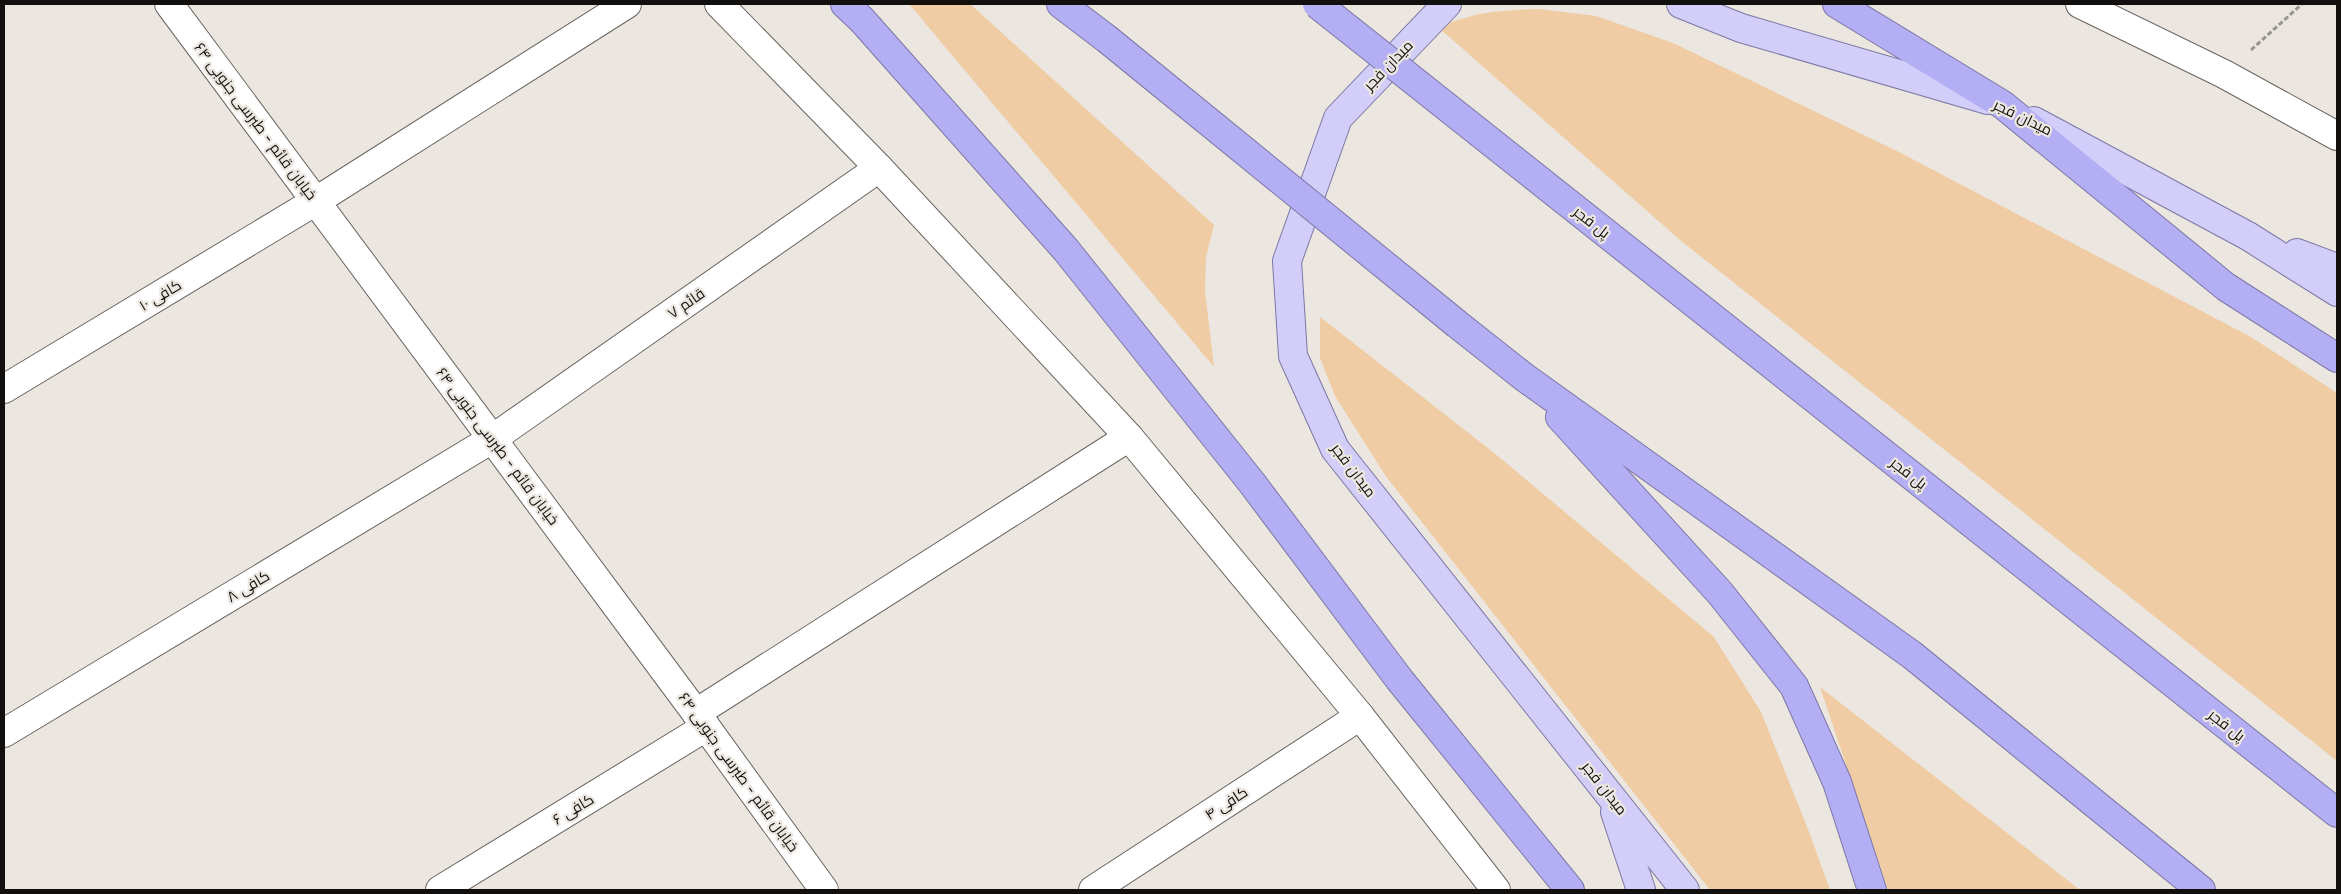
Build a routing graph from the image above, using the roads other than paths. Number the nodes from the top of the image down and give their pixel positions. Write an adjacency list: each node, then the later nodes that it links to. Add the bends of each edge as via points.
1 (169, 4): 14 (street, خیابان قائم - طبرسی جنوبی ۶۴)
2 (627, 4): 14 (street, کافی ۱۰)
3 (719, 4): 13 (street)
4 (844, 4): 32 (highway, via 862,20 1066,250 1252,483 1399,679)
5 (1061, 4): 19 (highway, bridge)
6 (1317, 4): 27 (highway, پل فجر, bridge)
7 (1447, 4): 26 (main road, میدان فجر, via 1338,118 1287,261 1293,356 1335,449)
8 (1681, 4): 11 (main road, میدان فجر, via 1741,28)
9 (1837, 4): 11 (highway)
10 (2080, 4): 12 (street, via 2224,74)
11 (2003, 105): 15 (main road, میدان فجر); 18 (highway, via 2226,288)
12 (2337, 136)
13 (879, 168): 21 (street); 22 (street, قائم ۷)
14 (316, 201): 20 (street, کافی ۱۰); 22 (street, خیابان قائم - طبرسی جنوبی ۶۴)
15 (2248, 236): 16 (main road); 17 (main road, میدان فجر)
16 (2337, 268)
17 (2337, 292)
18 (2337, 358)
19 (1524, 377): 35 (highway, via 1720,593 1794,686 1837,782); 36 (highway, via 1912,655)
20 (4, 389)
21 (1129, 437): 23 (street); 24 (street, کافی ۶)
22 (492, 439): 24 (street, خیابان قائم - طبرسی جنوبی ۶۴); 25 (street, کافی ۸)
23 (1360, 716): 30 (street, کافی ۴); 31 (street)
24 (701, 720): 28 (street, کافی ۶); 29 (street, خیابان قائم - طبرسی جنوبی ۶۴)
25 (4, 733)
26 (1610, 794): 33 (main road); 34 (main road, میدان فجر)
27 (2337, 812)
28 (440, 890)
29 (824, 890)
30 (1093, 890)
31 (1496, 890)
32 (1570, 890)
33 (1641, 890)
34 (1685, 890)
35 (1872, 890)
36 (2201, 890)

